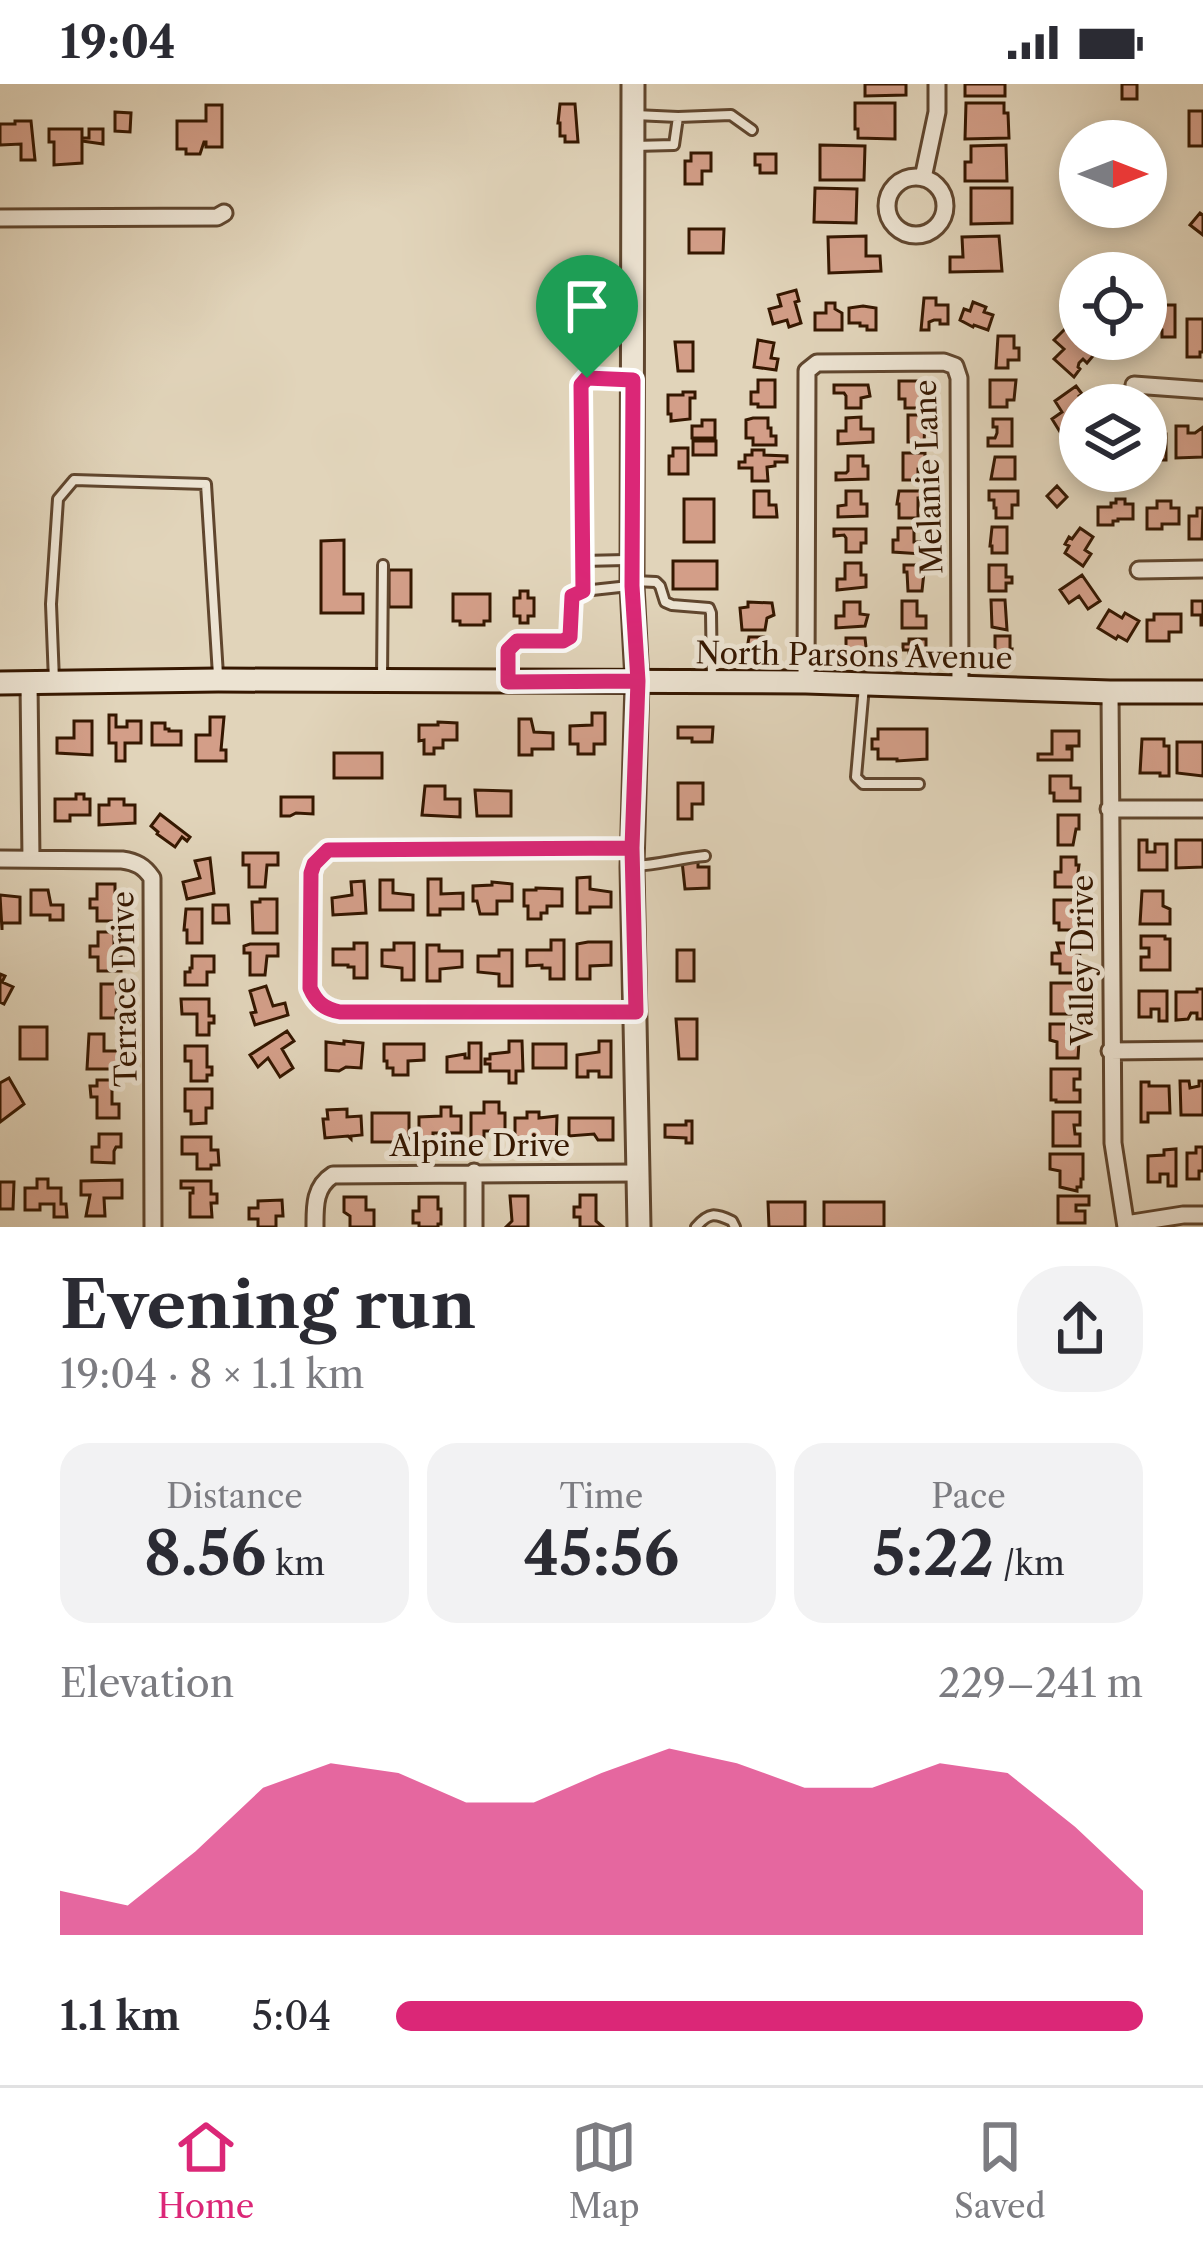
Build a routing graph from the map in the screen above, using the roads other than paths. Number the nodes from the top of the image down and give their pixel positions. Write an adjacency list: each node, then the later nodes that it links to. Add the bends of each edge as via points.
1 (633, 84): 3 (main road)
2 (937, 84): 7 (street)
3 (633, 115): 4 (lane); 6 (main road)
4 (678, 117): 5 (lane, via 731,115); 6 (lane, via 674,146)
5 (752, 130)
6 (633, 146): 10 (main road)
7 (923, 178)
8 (224, 213): 9 (street)
9 (0, 218)
10 (633, 380): 13 (lane, via 587,378 581,385); 17 (main road)
11 (1167, 387): 12 (street)
12 (1203, 390)
13 (582, 561): 17 (lane); 18 (lane)
14 (382, 565): 20 (lane)
15 (1203, 569): 16 (street)
16 (1139, 570)
17 (632, 576): 18 (lane); 21 (main road); 24 (lane, via 656,582 664,602 709,608)
18 (583, 591): 23 (lane, via 572,596 570,637 517,641 508,650)
19 (218, 680): 20 (main road, North Parsons Avenue); 22 (main road, North Parsons Avenue); 22 (lane, via 206,484 74,480 58,499)
20 (382, 680): 23 (main road, North Parsons Avenue)
21 (638, 681): 23 (main road, North Parsons Avenue); 24 (main road, North Parsons Avenue); 36 (main road)
22 (54, 682): 27 (main road, North Parsons Avenue)
23 (508, 682)
24 (712, 682): 25 (main road, North Parsons Avenue)
25 (806, 682): 28 (main road, North Parsons Avenue); 29 (street, Melanie Lane, via 807,371 818,363 944,362 959,378)
26 (0, 683): 27 (main road, North Parsons Avenue)
27 (29, 683): 38 (street)
28 (864, 684): 29 (main road, North Parsons Avenue); 32 (lane, via 856,777 863,784)
29 (960, 687): 30 (main road, North Parsons Avenue)
30 (1110, 692): 31 (main road, North Parsons Avenue); 33 (street, Valley Drive)
31 (1203, 692)
32 (919, 784)
33 (1109, 809): 34 (street); 41 (street, Valley Drive)
34 (1203, 809)
35 (705, 856): 36 (lane, via 664,865)
36 (632, 858): 39 (main road); 39 (street, via 328,850 311,873 310,988 320,1004 340,1012)
37 (0, 859): 38 (street, Terrace Drive)
38 (31, 859): 46 (street, Terrace Drive, via 134,862 152,878)
39 (636, 1012): 43 (main road)
40 (1203, 1050): 41 (street)
41 (1110, 1051): 45 (street, Valley Drive)
42 (474, 1172): 43 (street, Alpine Drive); 47 (street, Alpine Drive, via 333,1175 315,1204); 48 (street)
43 (637, 1173): 49 (main road)
44 (1203, 1215): 45 (street)
45 (1126, 1225)
46 (153, 1227)
47 (315, 1227)
48 (474, 1227)
49 (639, 1227)
50 (697, 1227): 51 (lane, via 716,1213)
51 (735, 1227)

